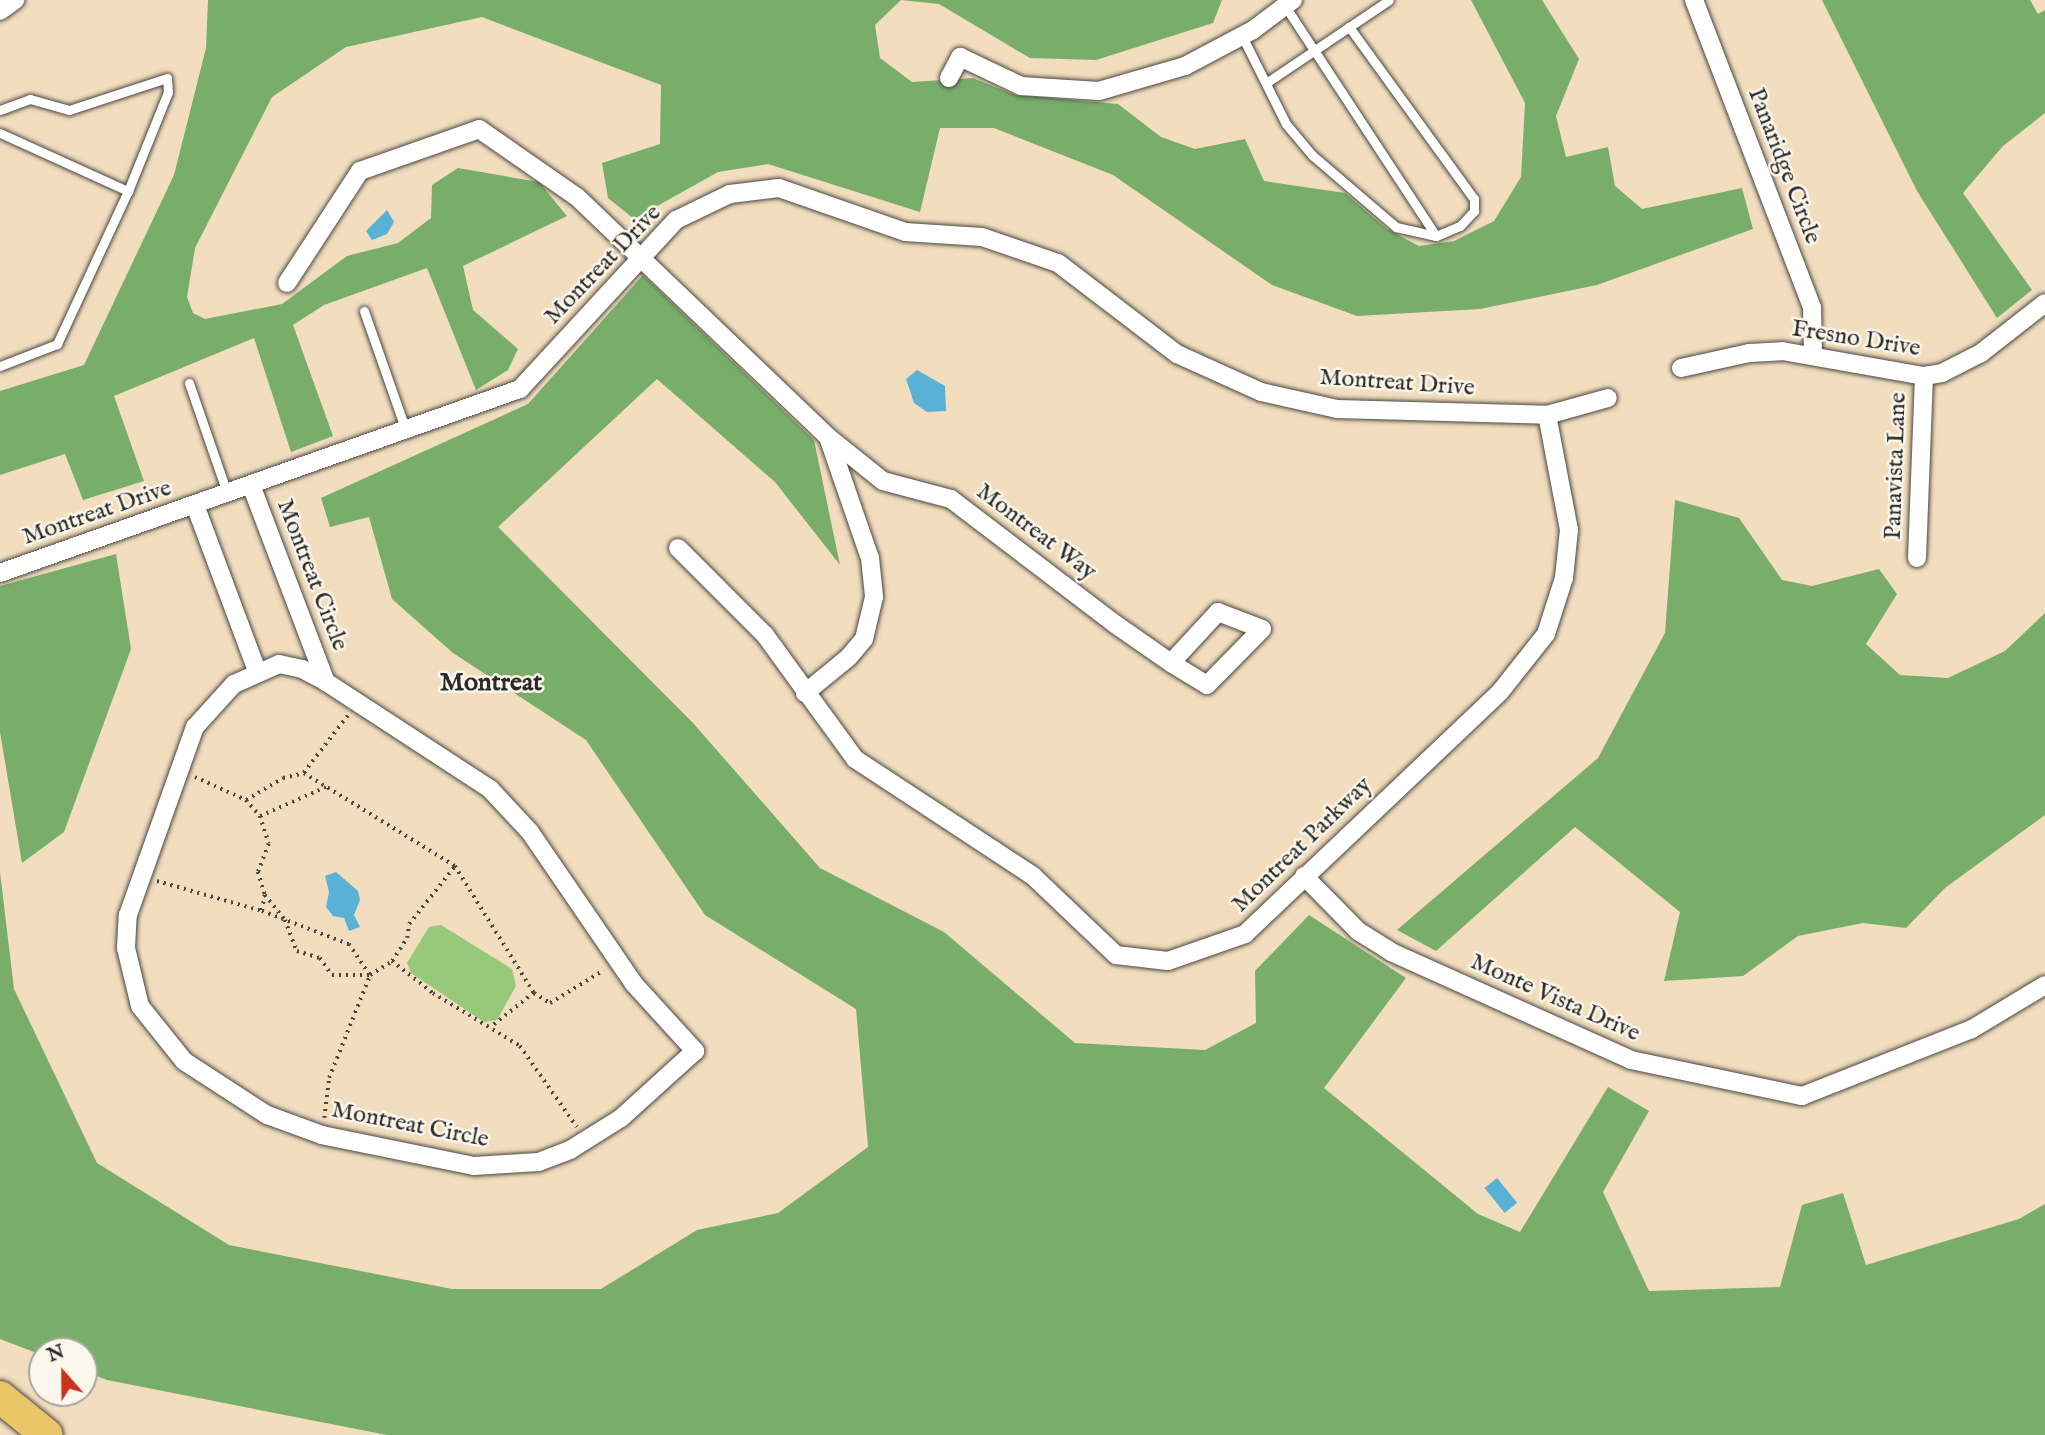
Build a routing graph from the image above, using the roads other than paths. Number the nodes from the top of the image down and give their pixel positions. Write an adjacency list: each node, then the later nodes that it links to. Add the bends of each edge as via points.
1 (15, 0): 5 (street)
2 (1389, 0): 6 (lane)
3 (1695, 0): 19 (street, Panaridge Circle, via 1812,307)
4 (1289, 3): 7 (street); 8 (lane)
5 (0, 11)
6 (1349, 27): 8 (lane); 14 (lane, via 1474,199 1474,211 1460,226)
7 (1242, 36): 9 (street, via 1185,66 1099,92 1021,86 960,57); 10 (lane)
8 (1312, 52): 10 (lane); 14 (lane)
9 (950, 78)
10 (1266, 83): 14 (lane, via 1286,124 1312,155 1396,227)
11 (0, 110): 13 (lane, via 30,99 69,110 167,78 168,92)
12 (0, 133): 13 (lane)
13 (128, 191): 20 (lane, via 57,344)
14 (1436, 236)
15 (641, 255): 16 (street, Montreat Way, via 578,197 479,129 360,172); 25 (street, Montreat Drive, via 676,220 730,194 779,188 905,232 982,237 1058,262 1177,354 1261,392 1337,409); 26 (street, Montreat Drive, via 520,389); 27 (street, Montreat Way)
16 (287, 283)
17 (2045, 303): 22 (street, Fresno Drive, via 1962,364)
18 (364, 311): 26 (lane)
19 (1813, 353): 21 (street, Fresno Drive, via 1749,353); 22 (street, Fresno Drive)
20 (0, 366)
21 (1681, 368)
22 (1924, 376): 32 (street, Panavista Lane)
23 (189, 383): 29 (lane)
24 (1608, 398): 25 (street, Montreat Drive)
25 (1547, 415): 38 (street, Montreat Parkway, via 1569,530 1564,578 1546,634 1500,692)
26 (406, 430): 28 (street, Montreat Drive)
27 (828, 437): 34 (street, Montreat Way, via 883,481 951,499); 37 (street, Montreat Way, via 870,558 874,597 864,639)
28 (251, 485): 29 (street, Montreat Drive); 36 (street, Montreat Circle)
29 (228, 493): 30 (street, Montreat Drive)
30 (195, 505): 33 (street, Montreat Drive); 35 (street)
31 (678, 548): 37 (street, Montreat Parkway, via 765,635)
32 (1917, 558)
33 (0, 573)
34 (1171, 663): 34 (street, Montreat Way, via 1207,685 1262,629 1218,612)
35 (257, 671): 36 (street, Montreat Circle, via 279,664 302,669); 36 (street, Montreat Circle, via 213,703 195,727 128,915 126,948 140,1006 161,1036 184,1061 267,1115 322,1135 474,1166 538,1162 586,1140 621,1118 695,1051 617,961 513,811 465,771)
36 (326, 682)
37 (805, 693): 38 (street, Montreat Parkway, via 855,759 1033,876 1116,955 1168,961 1245,934)
38 (1304, 876): 39 (street, Monte Vista Drive, via 1358,931 1391,952 1619,1054 1802,1096 1972,1029)
39 (2045, 985)
40 (0, 1397): 41 (highway)
41 (47, 1435)

